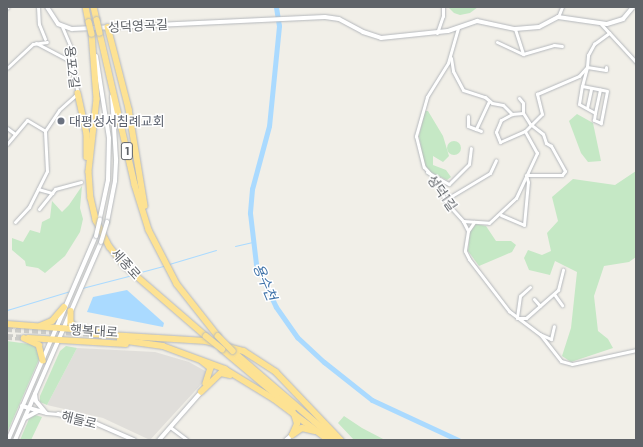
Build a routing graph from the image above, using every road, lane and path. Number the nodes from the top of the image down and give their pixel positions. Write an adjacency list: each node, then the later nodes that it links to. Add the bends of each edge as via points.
1 (38, 7): 18 (street, via 39,24 46,40)
2 (47, 7): 10 (street, 용포2길)
3 (86, 7): 16 (highway, 세종로, bridge)
4 (94, 7): 20 (highway, 1, bridge)
5 (444, 7): 14 (street)
6 (562, 7): 8 (street)
7 (633, 7): 9 (street, via 629,14 616,22)
8 (558, 17): 9 (street); 13 (street, via 539,27)
9 (601, 24): 15 (street)
10 (62, 27): 11 (street, 성덕영곡길); 23 (street, 용포2길, via 70,45)
11 (108, 27): 14 (street, 성덕영곡길, via 333,17 375,38); 62 (highway, via 129,109 144,203)
12 (458, 28): 13 (street, via 477,21); 14 (street); 22 (street, 성덕1길)
13 (515, 29): 21 (street)
14 (437, 33)
15 (609, 33): 24 (street); 25 (street, via 594,44 588,55)
16 (93, 42): 52 (highway, 세종로, via 97,99 89,164); 69 (street, bridge, via 104,94 109,138 108,180 96,236)
17 (497, 42): 21 (street)
18 (36, 43): 23 (street); 27 (street, via 16,56)
19 (562, 46): 21 (street, via 554,45)
20 (104, 52): 62 (highway, 1, via 135,185); 70 (street, bridge, via 116,139 115,181 101,242)
21 (523, 54)
22 (451, 56): 33 (street, 성덕1길, via 453,71 463,90 485,97); 49 (street, 성덕1길, via 427,97 417,128 420,156)
23 (72, 62): 31 (street, 용포2길)
24 (636, 62)
25 (587, 67): 26 (street, via 606,70); 28 (street); 39 (street, via 579,76 537,94 542,114)
26 (606, 67)
27 (7, 68)
28 (582, 86): 29 (street); 34 (street, via 578,104)
29 (591, 89): 30 (street); 34 (street)
30 (600, 90): 36 (street); 36 (street, via 607,91 601,123 594,120)
31 (78, 92): 42 (street, 용포2길, via 59,110); 52 (highway, via 87,134)
32 (519, 98): 35 (street, via 523,103)
33 (489, 101): 37 (street, 성덕1길, via 503,105); 41 (street)
34 (586, 108): 36 (street)
35 (524, 113): 37 (street); 39 (street)
36 (595, 113)
37 (512, 114): 44 (street, via 501,120 496,132 500,142)
38 (468, 116): 41 (street, via 468,126)
39 (530, 124): 44 (street); 50 (street, via 543,134 546,143 551,146 565,169 562,175)
40 (7, 128): 45 (street)
41 (476, 128): 43 (street)
42 (45, 131): 45 (street, via 30,120); 53 (street, via 48,168)
43 (481, 131)
44 (525, 131): 50 (street, via 537,153)
45 (15, 134): 46 (street)
46 (7, 144)
47 (471, 148): 49 (street, via 469,164 449,184)
48 (496, 160): 55 (street, via 490,173)
49 (427, 172): 55 (street, 성덕1길, via 436,180)
50 (526, 175): 57 (street, via 516,198); 57 (street, via 528,182 524,225 516,224)
51 (81, 182): 54 (street, via 55,189)
52 (89, 187): 105 (highway, 세종로, bridge, via 96,220 110,247 125,266)
53 (38, 189): 54 (street); 59 (street, via 26,211)
54 (52, 193): 56 (street)
55 (445, 200): 58 (street, 성덕1길)
56 (39, 209)
57 (501, 215): 60 (street, via 490,223)
58 (463, 221): 60 (street); 61 (street, 성덕1길)
59 (15, 222)
60 (474, 222): 61 (street)
61 (468, 231): 71 (street, via 466,251 469,259)
62 (157, 247): 106 (highway, 1, bridge, via 186,299 218,336)
63 (563, 270): 65 (street, via 558,290)
64 (530, 287): 71 (street, via 520,296)
65 (554, 294): 67 (street); 68 (street)
66 (534, 299): 68 (street)
67 (562, 305)
68 (540, 306): 71 (street, via 526,318)
69 (64, 307): 74 (highway, via 52,321); 76 (street)
70 (71, 311): 77 (street); 79 (highway, via 71,323)
71 (517, 318): 78 (street)
72 (7, 324): 73 (highway, 행복대로)
73 (29, 326): 74 (highway, 행복대로); 80 (highway, via 33,332)
74 (36, 326): 76 (highway, 행복대로)
75 (554, 326): 78 (street, via 551,339)
76 (55, 328): 77 (highway, 행복대로); 81 (street)
77 (63, 329): 79 (highway, 행복대로); 82 (street)
78 (540, 334): 83 (street, via 560,361 569,365)
79 (92, 335): 82 (highway, 행복대로); 84 (highway, 행복대로, via 178,350); 107 (highway, via 219,343 256,358 285,381)
80 (26, 338): 81 (highway, 행복대로); 85 (highway, via 39,346)
81 (51, 338): 82 (highway, 행복대로); 85 (street)
82 (60, 339): 88 (street)
83 (636, 350)
84 (194, 356): 86 (highway); 87 (highway, via 211,368 210,378)
85 (42, 360): 89 (street)
86 (243, 380): 87 (highway, via 221,372); 94 (highway)
87 (201, 392): 96 (street)
88 (35, 393): 90 (street); 92 (street, via 36,402)
89 (22, 406): 90 (street, 해들로); 99 (street)
90 (28, 408): 91 (street, 해들로); 95 (street)
91 (38, 411): 92 (street, 해들로); 95 (street)
92 (46, 413): 93 (street, 해들로)
93 (58, 414): 101 (street, 해들로, via 95,423)
94 (294, 414): 97 (highway); 98 (highway, via 297,424)
95 (24, 418): 100 (street)
96 (170, 427): 102 (street); 103 (street)
97 (318, 432): 98 (highway, via 302,428); 105 (highway)
98 (292, 435): 104 (street)
99 (8, 440)
100 (15, 440)
101 (134, 440)
102 (159, 440)
103 (188, 440)
104 (286, 440)
105 (329, 440)
106 (336, 440)
107 (341, 440)

